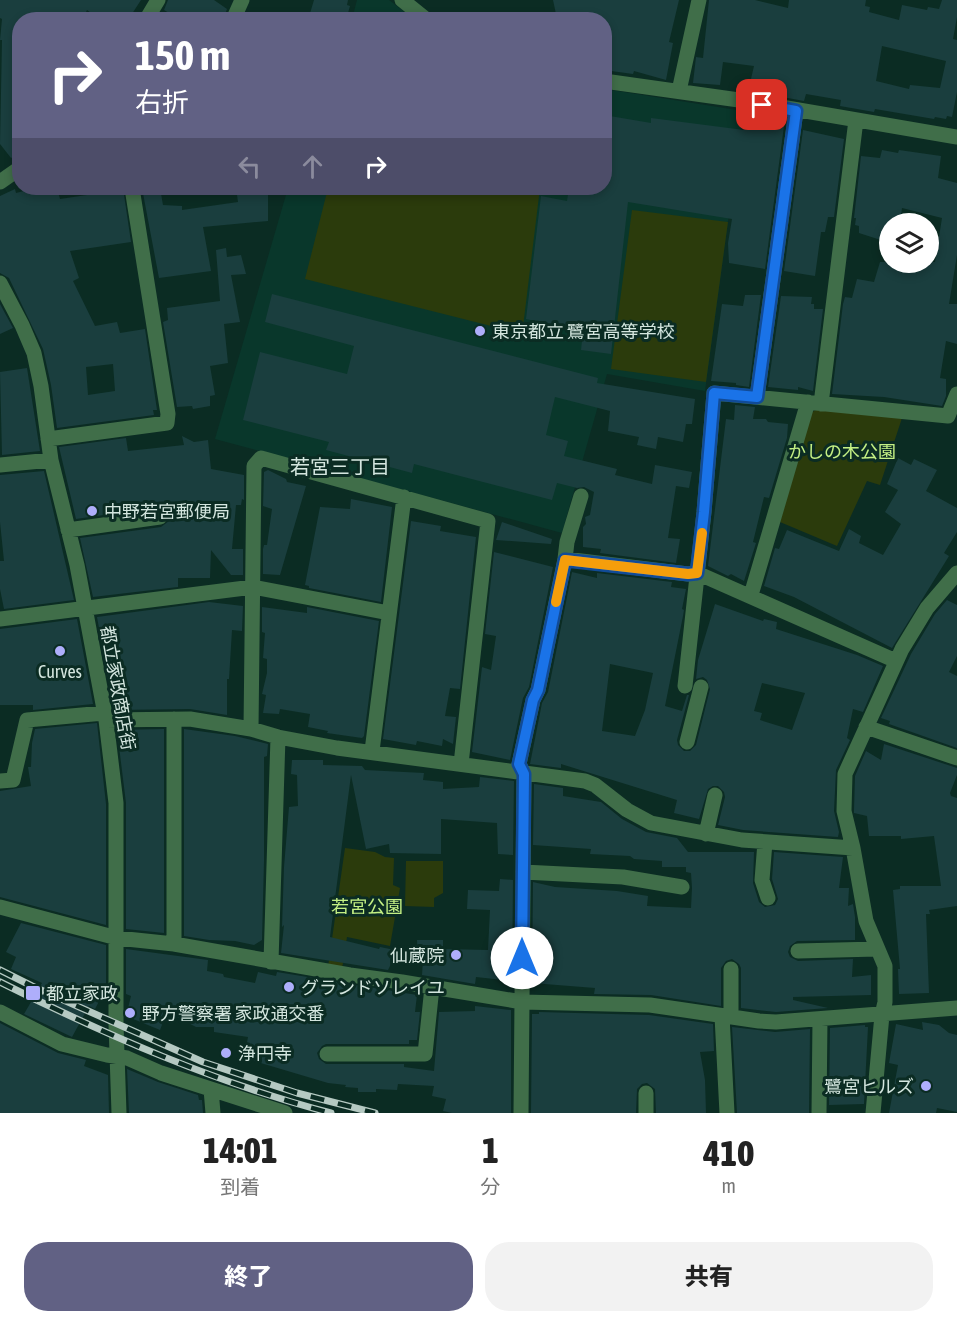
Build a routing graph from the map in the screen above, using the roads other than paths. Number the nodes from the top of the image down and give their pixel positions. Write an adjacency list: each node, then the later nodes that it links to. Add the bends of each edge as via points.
1 (402, 0): 3 (street)
2 (699, 0): 5 (street)
3 (418, 12)
4 (612, 82): 5 (street)
5 (679, 92): 6 (street)
6 (796, 111): 7 (street); 11 (street)
7 (856, 120): 8 (street); 13 (street)
8 (957, 137)
9 (133, 195): 14 (street, via 167,423)
10 (0, 283): 14 (street, 都立家政商店街, via 34,353)
11 (757, 397): 13 (street); 22 (street, via 714,393)
12 (956, 397): 13 (street, via 948,416)
13 (814, 403): 26 (street)
14 (48, 440): 15 (street, 都立家政商店街)
15 (51, 460): 16 (street); 20 (street, 都立家政商店街)
16 (0, 465)
17 (580, 496): 21 (street)
18 (404, 497): 24 (street, via 261,458 254,466); 28 (street); 41 (street, via 488,521)
19 (160, 517): 20 (street)
20 (68, 530): 27 (street, 都立家政商店街)
21 (565, 560): 22 (street); 42 (street, via 519,764)
22 (697, 573): 26 (street); 31 (street)
23 (957, 573): 25 (street)
24 (253, 587): 27 (street); 28 (street); 36 (street)
25 (951, 590): 30 (street, via 927,608)
26 (752, 596): 30 (street)
27 (84, 608): 29 (street); 33 (street, 都立家政商店街)
28 (389, 613): 39 (street)
29 (0, 619)
30 (896, 661): 35 (street)
31 (685, 686)
32 (701, 687): 38 (street)
33 (105, 717): 34 (street); 43 (street, via 27,720 13,780); 52 (street, 都立家政商店街, via 116,803)
34 (174, 719): 36 (street); 53 (street)
35 (866, 727): 40 (street); 47 (street, via 845,774 844,811)
36 (251, 729): 37 (street)
37 (278, 737): 39 (street); 56 (street)
38 (687, 742)
39 (372, 751): 41 (street)
40 (957, 758)
41 (461, 764): 42 (street)
42 (524, 774): 45 (street, via 595,785 651,823); 48 (street)
43 (0, 781)
44 (715, 795): 45 (street)
45 (706, 834): 46 (street)
46 (765, 842): 47 (street); 50 (street, via 762,880)
47 (853, 848): 54 (street, via 866,921)
48 (523, 872): 49 (street, via 623,877); 59 (street)
49 (682, 887)
50 (768, 898)
51 (0, 907): 52 (street)
52 (117, 938): 53 (street); 66 (street, 都立家政商店街)
53 (174, 944): 56 (street)
54 (877, 950): 55 (street); 62 (street, via 885,966)
55 (798, 951)
56 (271, 962): 58 (street)
57 (732, 969): 63 (street)
58 (432, 987): 59 (street); 65 (street, via 425,1054)
59 (522, 1002): 63 (street, via 650,1005); 72 (street)
60 (957, 1008): 62 (street)
61 (0, 1012): 66 (street, via 62,1044)
62 (882, 1015): 64 (street); 76 (street)
63 (727, 1016): 64 (street, via 768,1021); 74 (street)
64 (820, 1019): 75 (street)
65 (327, 1054)
66 (117, 1057): 67 (street); 69 (street, 都立家政商店街)
67 (211, 1089): 70 (street); 71 (street)
68 (646, 1093): 73 (street)
69 (119, 1113)
70 (213, 1113)
71 (285, 1113)
72 (521, 1113)
73 (646, 1113)
74 (727, 1113)
75 (819, 1113)
76 (873, 1113)

